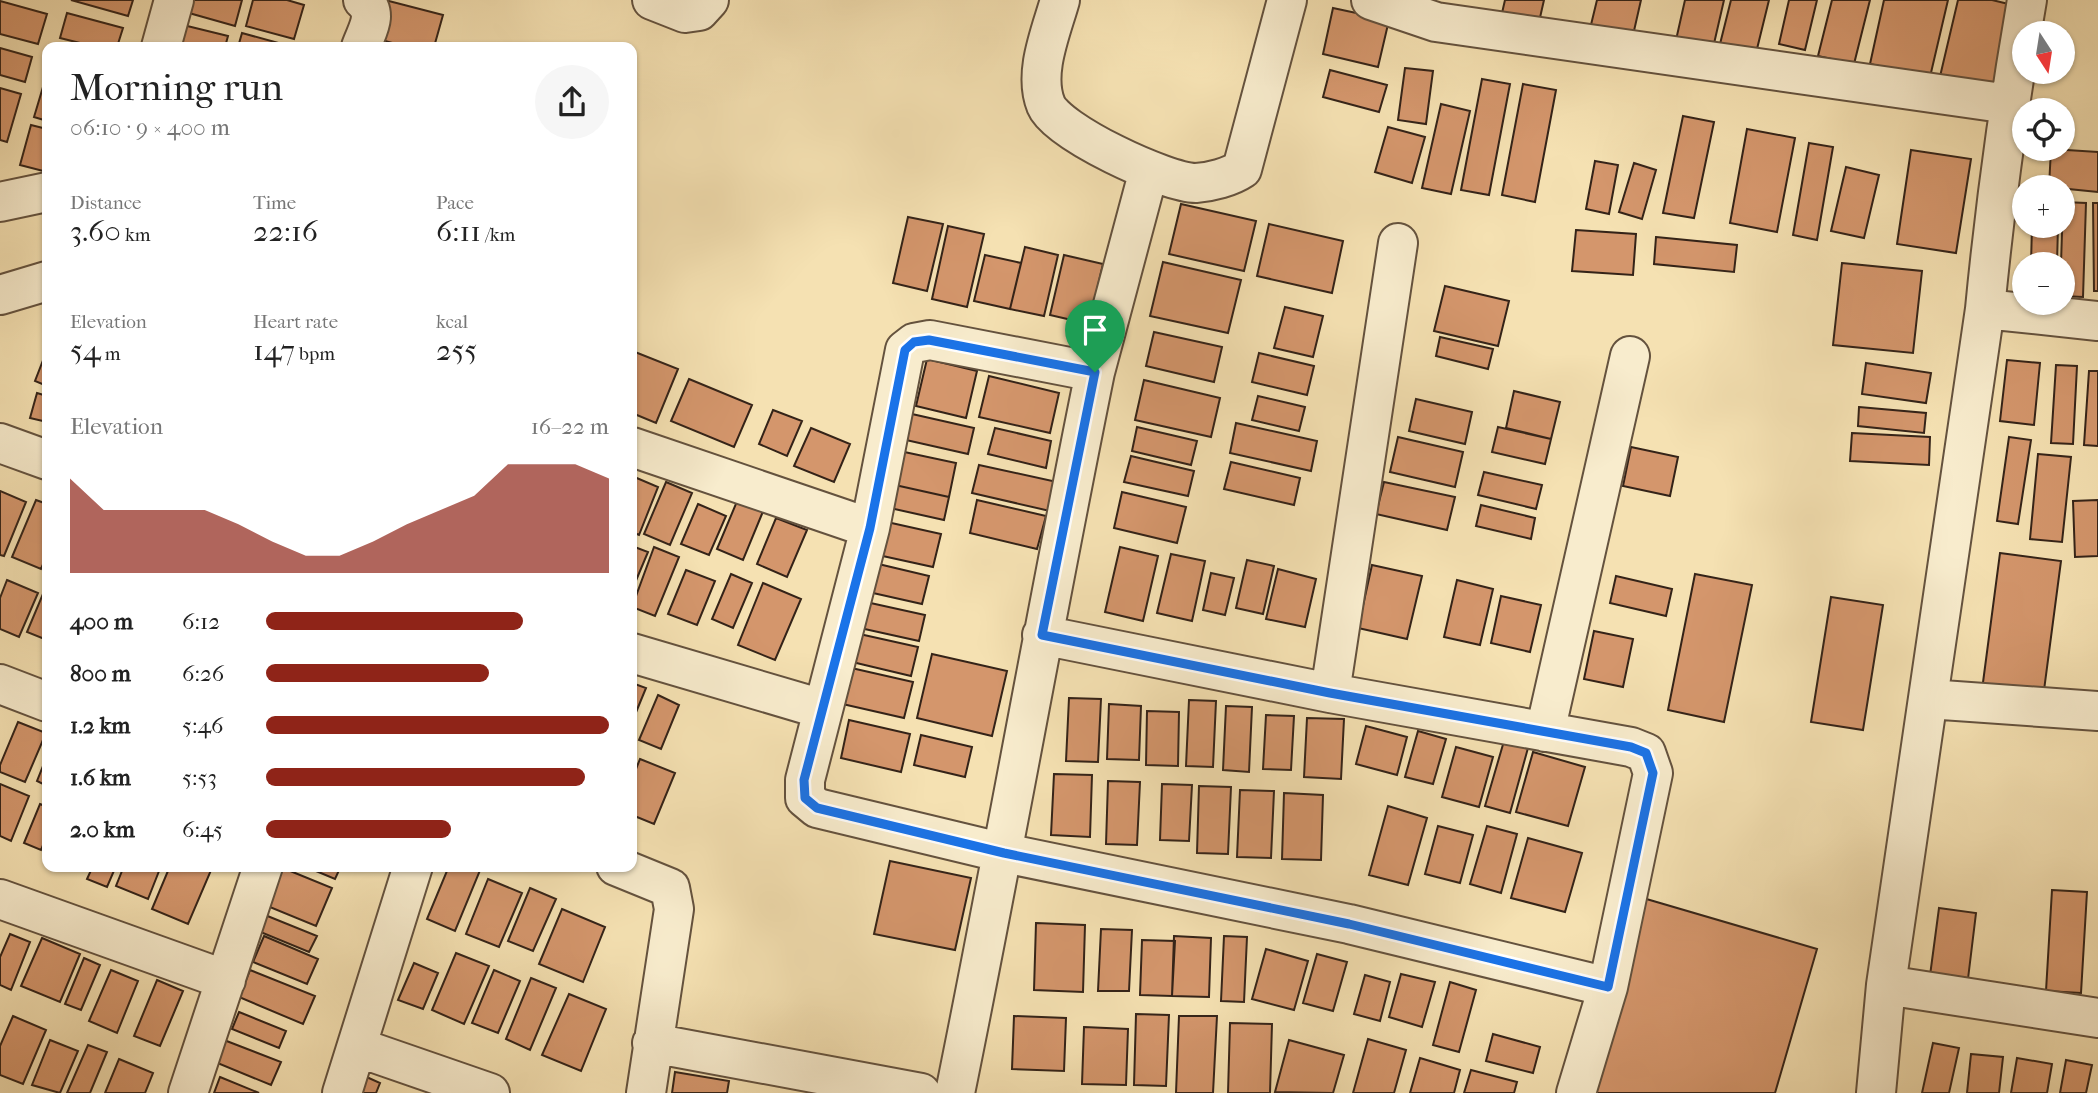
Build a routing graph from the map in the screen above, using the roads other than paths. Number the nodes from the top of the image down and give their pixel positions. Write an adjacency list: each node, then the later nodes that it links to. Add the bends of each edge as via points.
1 (174, 0): 9 (street)
2 (363, 0): 10 (street, via 373,15)
3 (652, 0): 4 (street, via 685,13 699,11)
4 (709, 0)
5 (1060, 0): 12 (street, via 1041,88 1047,108 1056,121)
6 (1287, 0): 12 (street, via 1242,169 1233,176 1195,183)
7 (1371, 0): 11 (street, via 1436,22)
8 (2027, 0): 11 (street)
9 (162, 42)
10 (363, 42)
11 (2009, 104): 18 (street)
12 (1149, 170): 21 (street)
13 (42, 193): 14 (street)
14 (0, 202)
15 (1398, 243): 29 (street)
16 (42, 282): 17 (street)
17 (0, 295)
18 (1985, 309): 19 (street); 30 (street)
19 (2098, 321)
20 (1630, 356): 34 (street)
21 (1095, 372): 25 (street, via 929,340 914,342 905,350); 26 (street)
22 (0, 443): 24 (street)
23 (637, 449): 25 (street)
24 (42, 458)
25 (870, 528): 32 (street)
26 (1042, 635): 29 (street); 35 (street)
27 (637, 654): 32 (street)
28 (0, 684): 31 (street)
29 (1330, 693): 34 (street)
30 (1928, 699): 33 (street); 41 (street)
31 (42, 700)
32 (822, 709): 35 (street, via 804,780 805,798 817,808)
33 (2098, 711)
34 (1545, 732): 42 (street, via 1631,747 1646,753 1653,773)
35 (1004, 853): 42 (street, via 1349,924); 51 (street)
36 (261, 872): 40 (street)
37 (411, 872): 45 (street)
38 (631, 872): 44 (street, via 670,888 674,909)
39 (0, 900): 40 (street)
40 (226, 980): 46 (street)
41 (1886, 985): 43 (street); 53 (street)
42 (1608, 987): 52 (street)
43 (2098, 1018)
44 (652, 1043): 49 (street); 50 (street)
45 (357, 1047): 47 (street); 48 (street)
46 (188, 1093)
47 (342, 1093)
48 (490, 1093)
49 (646, 1093)
50 (920, 1093)
51 (955, 1093)
52 (1576, 1093)
53 (1875, 1093)

